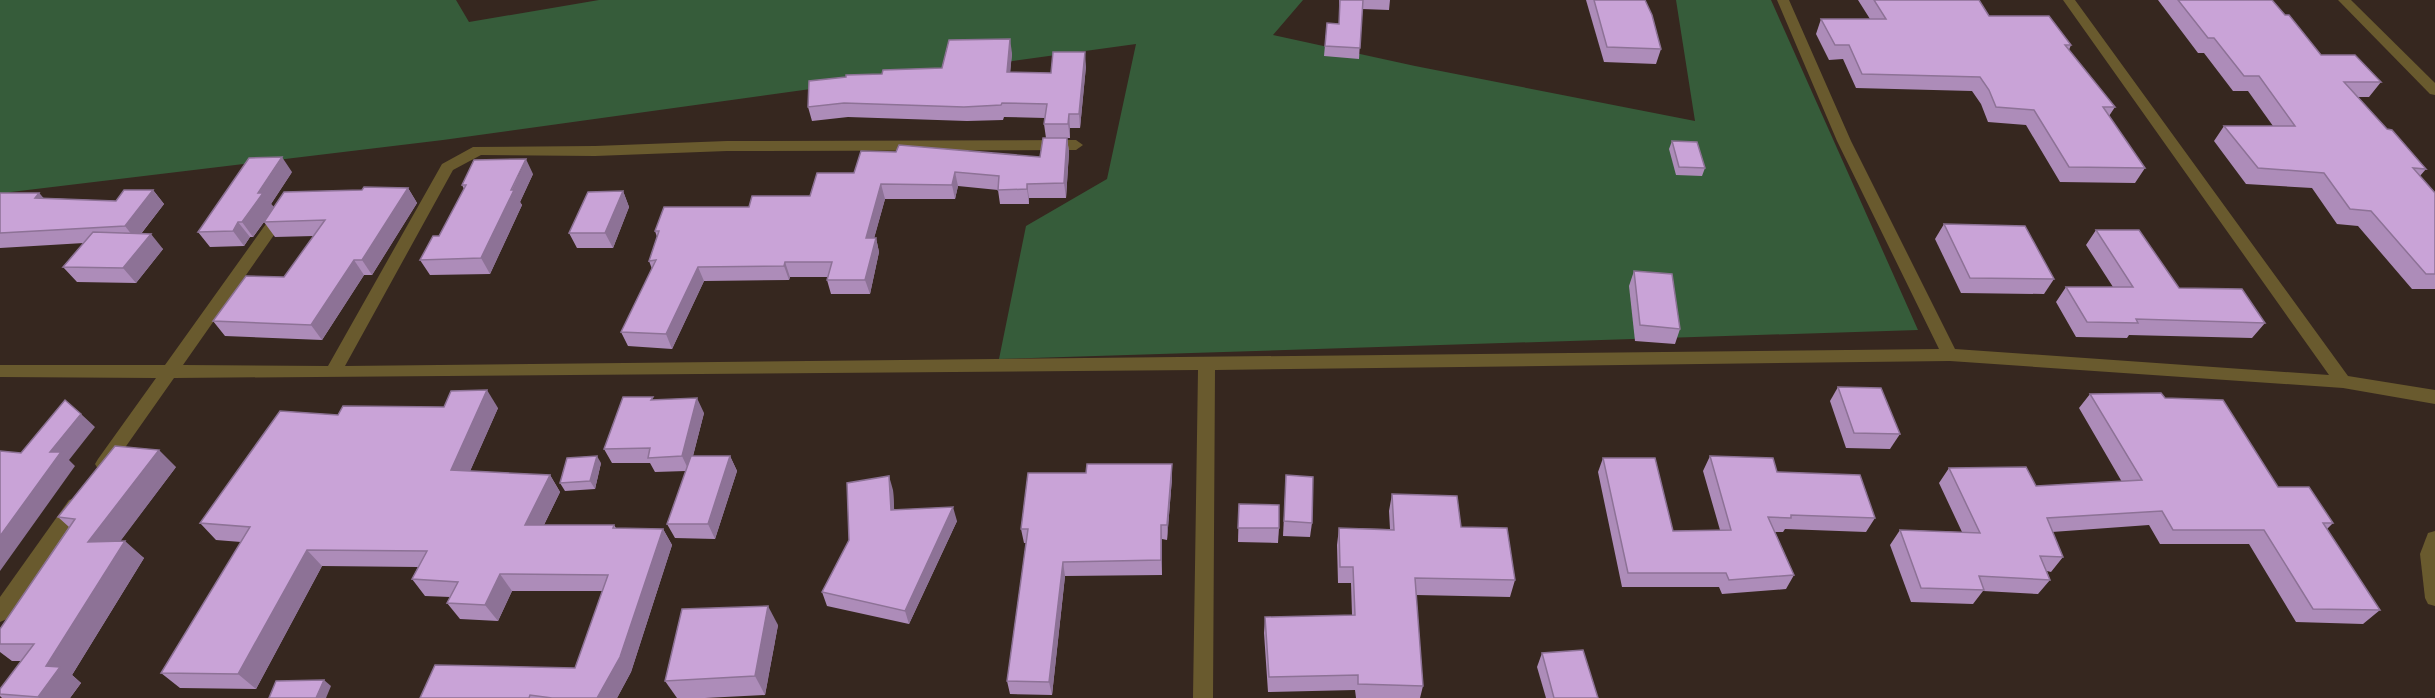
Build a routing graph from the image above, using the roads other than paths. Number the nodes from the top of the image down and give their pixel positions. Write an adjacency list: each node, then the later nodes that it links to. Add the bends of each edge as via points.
1 (1783, 0): 7 (street, via 1844,141)
2 (2069, 0): 12 (street)
3 (2344, 0): 4 (street)
4 (2435, 91)
5 (1076, 145): 11 (street, via 478,150 447,167)
6 (296, 193): 9 (street)
7 (1950, 355): 8 (street); 12 (street)
8 (1206, 363): 11 (street); 17 (street)
9 (170, 370): 10 (street); 11 (street); 16 (street)
10 (0, 371)
11 (333, 372)
12 (2343, 382): 13 (street)
13 (2435, 398)
14 (2435, 539): 15 (street, via 2429,554)
15 (2435, 598)
16 (0, 613)
17 (1203, 698)

